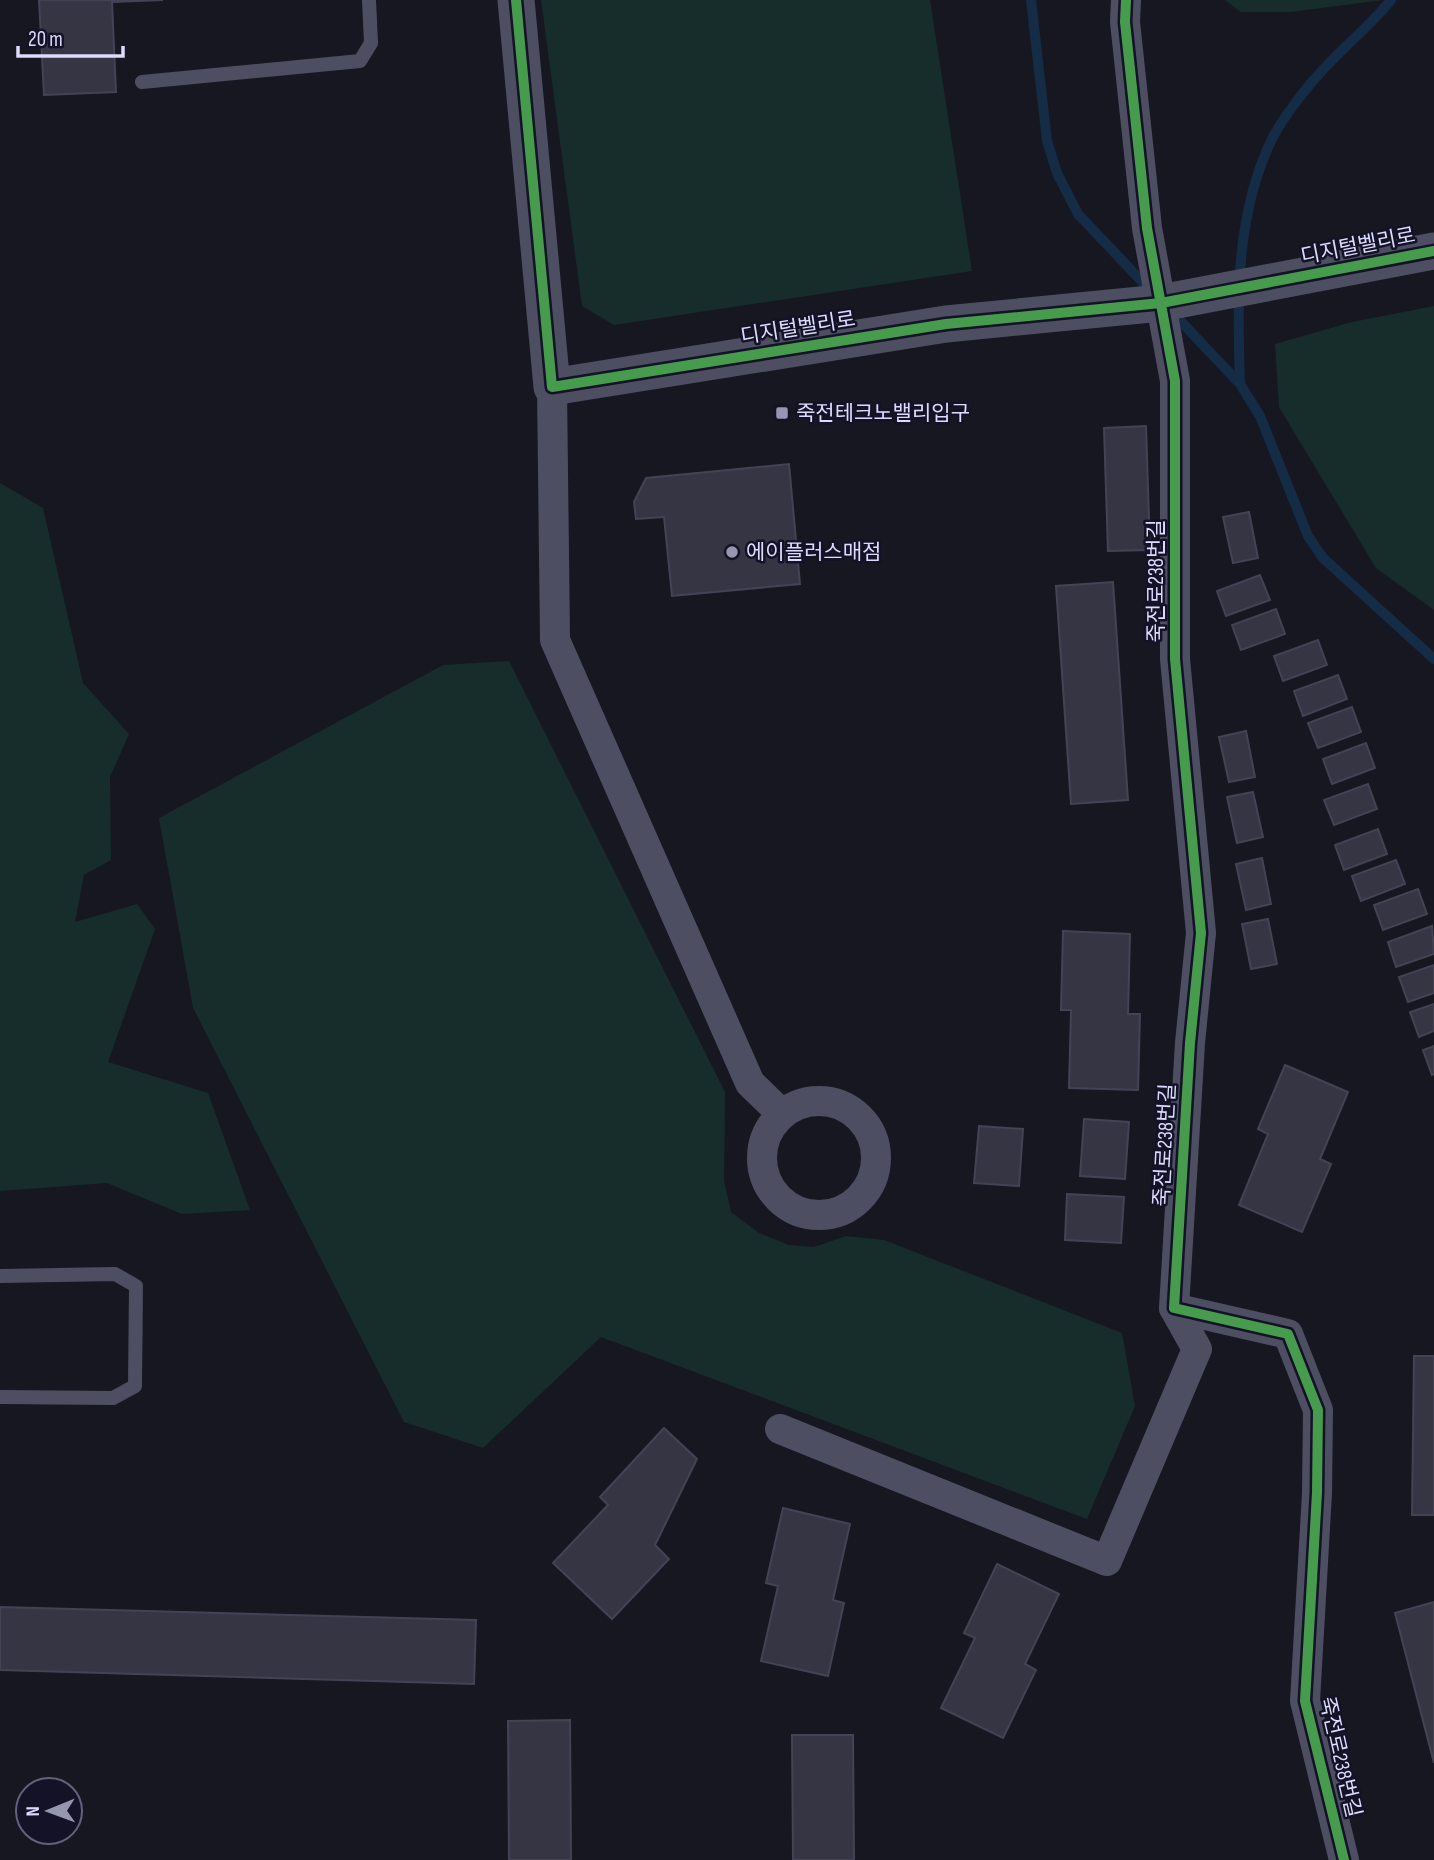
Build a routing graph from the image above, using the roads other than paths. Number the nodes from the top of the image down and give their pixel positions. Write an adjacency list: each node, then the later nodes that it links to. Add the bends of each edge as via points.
1 (369, 0): 4 (lane, via 371,43 360,61)
2 (516, 0): 7 (street)
3 (1126, 0): 6 (street, 죽전로238번길, via 1147,228)
4 (142, 82)
5 (1434, 251): 6 (street, 디지털벨리로)
6 (1164, 318): 7 (street, 디지털벨리로, via 946,324); 10 (street, 죽전로238번길, via 1175,381 1175,660 1201,933)
7 (552, 387): 8 (street, via 555,640 750,1083)
8 (782, 1114)
9 (0, 1276): 11 (lane, via 115,1274 136,1286 135,1387 113,1398)
10 (1174, 1308): 12 (street, via 1197,1349 1107,1561); 13 (street, 죽전로238번길, via 1288,1334 1318,1410 1305,1701)
11 (0, 1396)
12 (780, 1429)
13 (1344, 1860)

